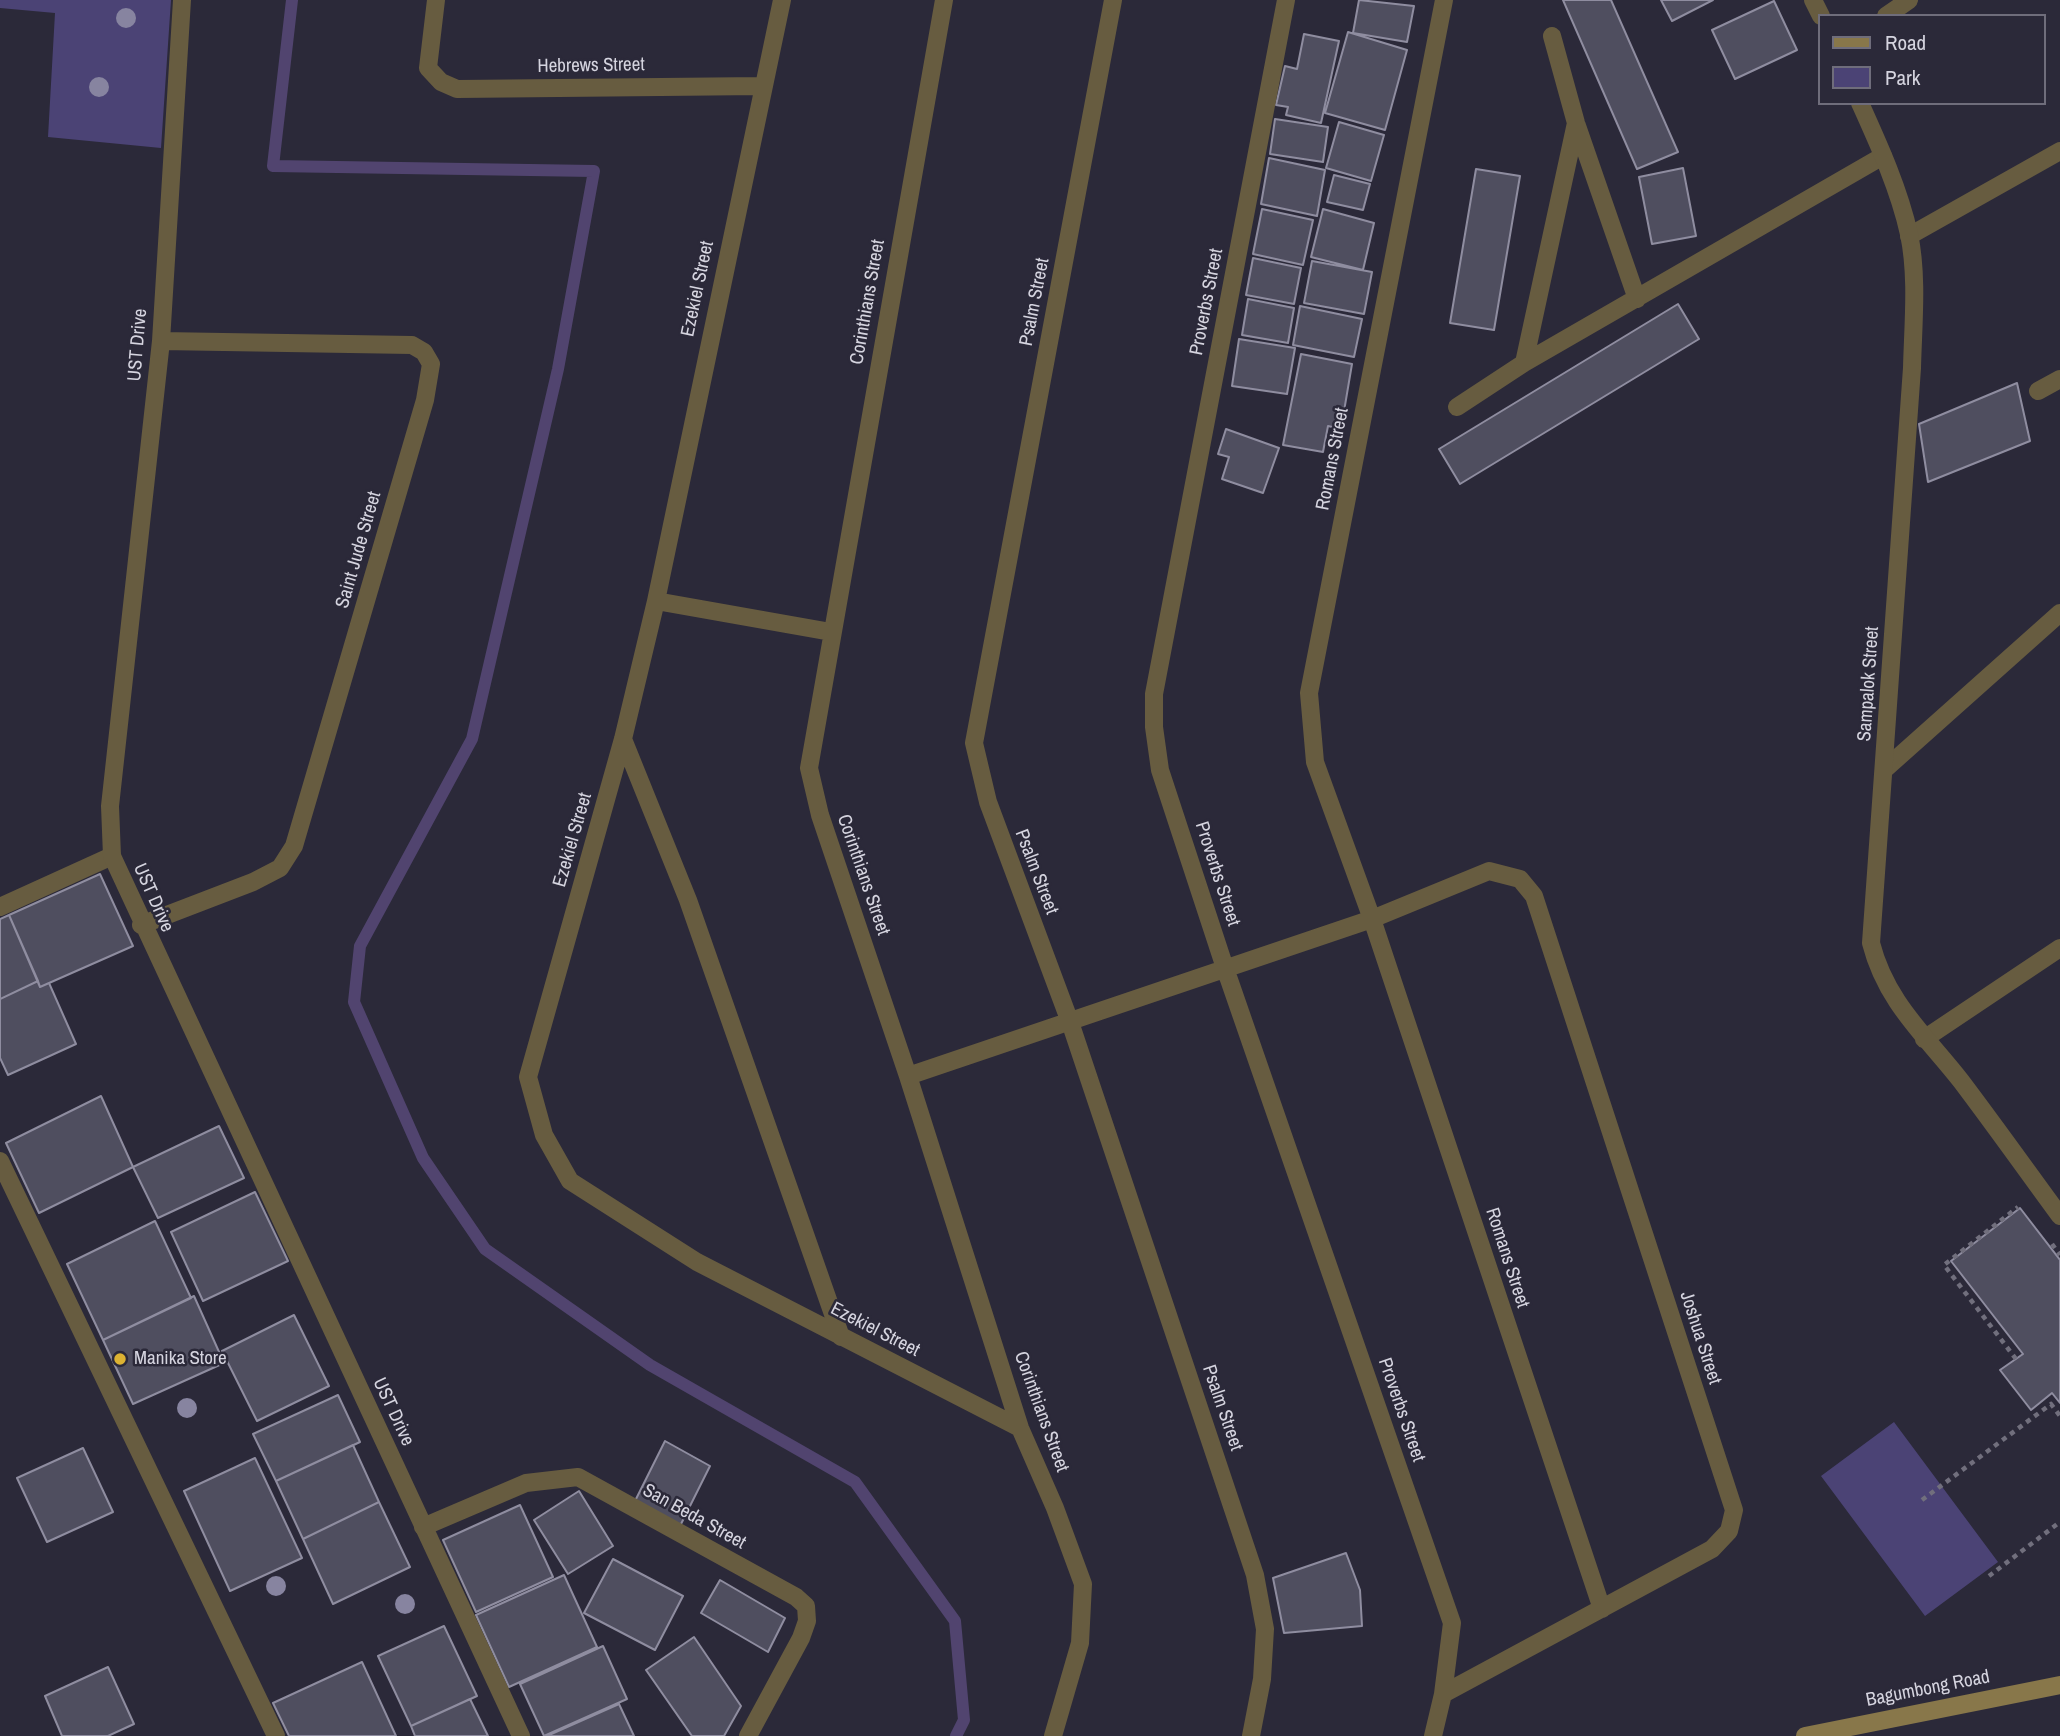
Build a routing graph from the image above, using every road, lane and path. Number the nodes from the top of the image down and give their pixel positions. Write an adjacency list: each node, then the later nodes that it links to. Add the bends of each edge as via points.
1 (182, 0): 18 (street, UST Drive)
2 (436, 0): 11 (street, Hebrews Street, via 428,68 441,82 457,89)
3 (782, 0): 11 (street, Ezekiel Street)
4 (944, 0): 25 (street, Corinthians Street)
5 (1113, 0): 34 (street, Psalm Street, via 974,743 988,802)
6 (1286, 0): 33 (street, Proverbs Street, via 1154,694 1160,770)
7 (1444, 0): 30 (street, Romans Street, via 1309,693 1315,762)
8 (1909, 0): 9 (street)
9 (1889, 14)
10 (1552, 36): 13 (street)
11 (762, 86): 23 (street, Ezekiel Street)
12 (1861, 105): 15 (street, Sampalok Street)
13 (1576, 123): 17 (street); 19 (street)
14 (2060, 151): 16 (street)
15 (1883, 156): 16 (street, Sampalok Street); 17 (street)
16 (1909, 236): 27 (street, Sampalok Street, via 1912,368)
17 (1637, 299): 19 (street)
18 (161, 341): 28 (street, UST Drive, via 111,794); 31 (street, Saint Jude Street, via 412,345 424,352 431,364 425,401 294,846 281,868)
19 (1524, 363): 22 (street)
20 (2060, 379): 21 (street)
21 (2038, 391)
22 (1457, 407)
23 (656, 601): 25 (street); 26 (street, Ezekiel Street)
24 (2060, 612): 27 (street)
25 (831, 632): 36 (street, Corinthians Street, via 809,768 820,814)
26 (624, 739): 42 (street, via 688,900); 42 (street, Ezekiel Street, via 528,1077 544,1135 570,1181 697,1262)
27 (1885, 769): 35 (street, Sampalok Street, via 1871,943 1878,972)
28 (112, 856): 29 (street); 31 (street, UST Drive)
29 (0, 907)
30 (1372, 919): 33 (street); 52 (street, Romans Street); 52 (street, Joshua Street, via 1489,871 1520,879 1534,896 1734,1510 1729,1531 1712,1549)
31 (141, 925): 50 (street, UST Drive)
32 (2060, 948): 35 (street)
33 (1225, 968): 34 (street); 54 (street, Proverbs Street, via 1452,1623)
34 (1070, 1022): 36 (street); 59 (street, Psalm Street, via 1255,1574 1265,1629 1262,1679)
35 (1924, 1040): 39 (street, Sampalok Street, via 1959,1079)
36 (908, 1076): 47 (street, Corinthians Street)
37 (0, 1161): 55 (street)
38 (2029, 1214): 43 (path, via 2021,1204 1944,1265)
39 (2060, 1216)
40 (2044, 1235): 41 (path)
41 (2060, 1255)
42 (841, 1337): 47 (street, Ezekiel Street)
43 (2016, 1359)
44 (2046, 1398): 45 (path)
45 (2051, 1404): 46 (path); 48 (path)
46 (2060, 1416)
47 (1020, 1428): 58 (street, Corinthians Street, via 1083,1584 1080,1643)
48 (1923, 1500)
49 (2060, 1521): 51 (path)
50 (423, 1527): 56 (street, UST Drive); 57 (street, San Beda Street, via 526,1483 578,1477 796,1597 806,1606 807,1621)
51 (1989, 1576)
52 (1602, 1609): 54 (street, Joshua Street)
53 (2060, 1685): 61 (main road, Bagumbong Road)
54 (1443, 1694): 60 (street, Proverbs Street)
55 (276, 1736)
56 (521, 1736)
57 (748, 1736)
58 (1053, 1736)
59 (1251, 1736)
60 (1433, 1736)
61 (1805, 1736)

